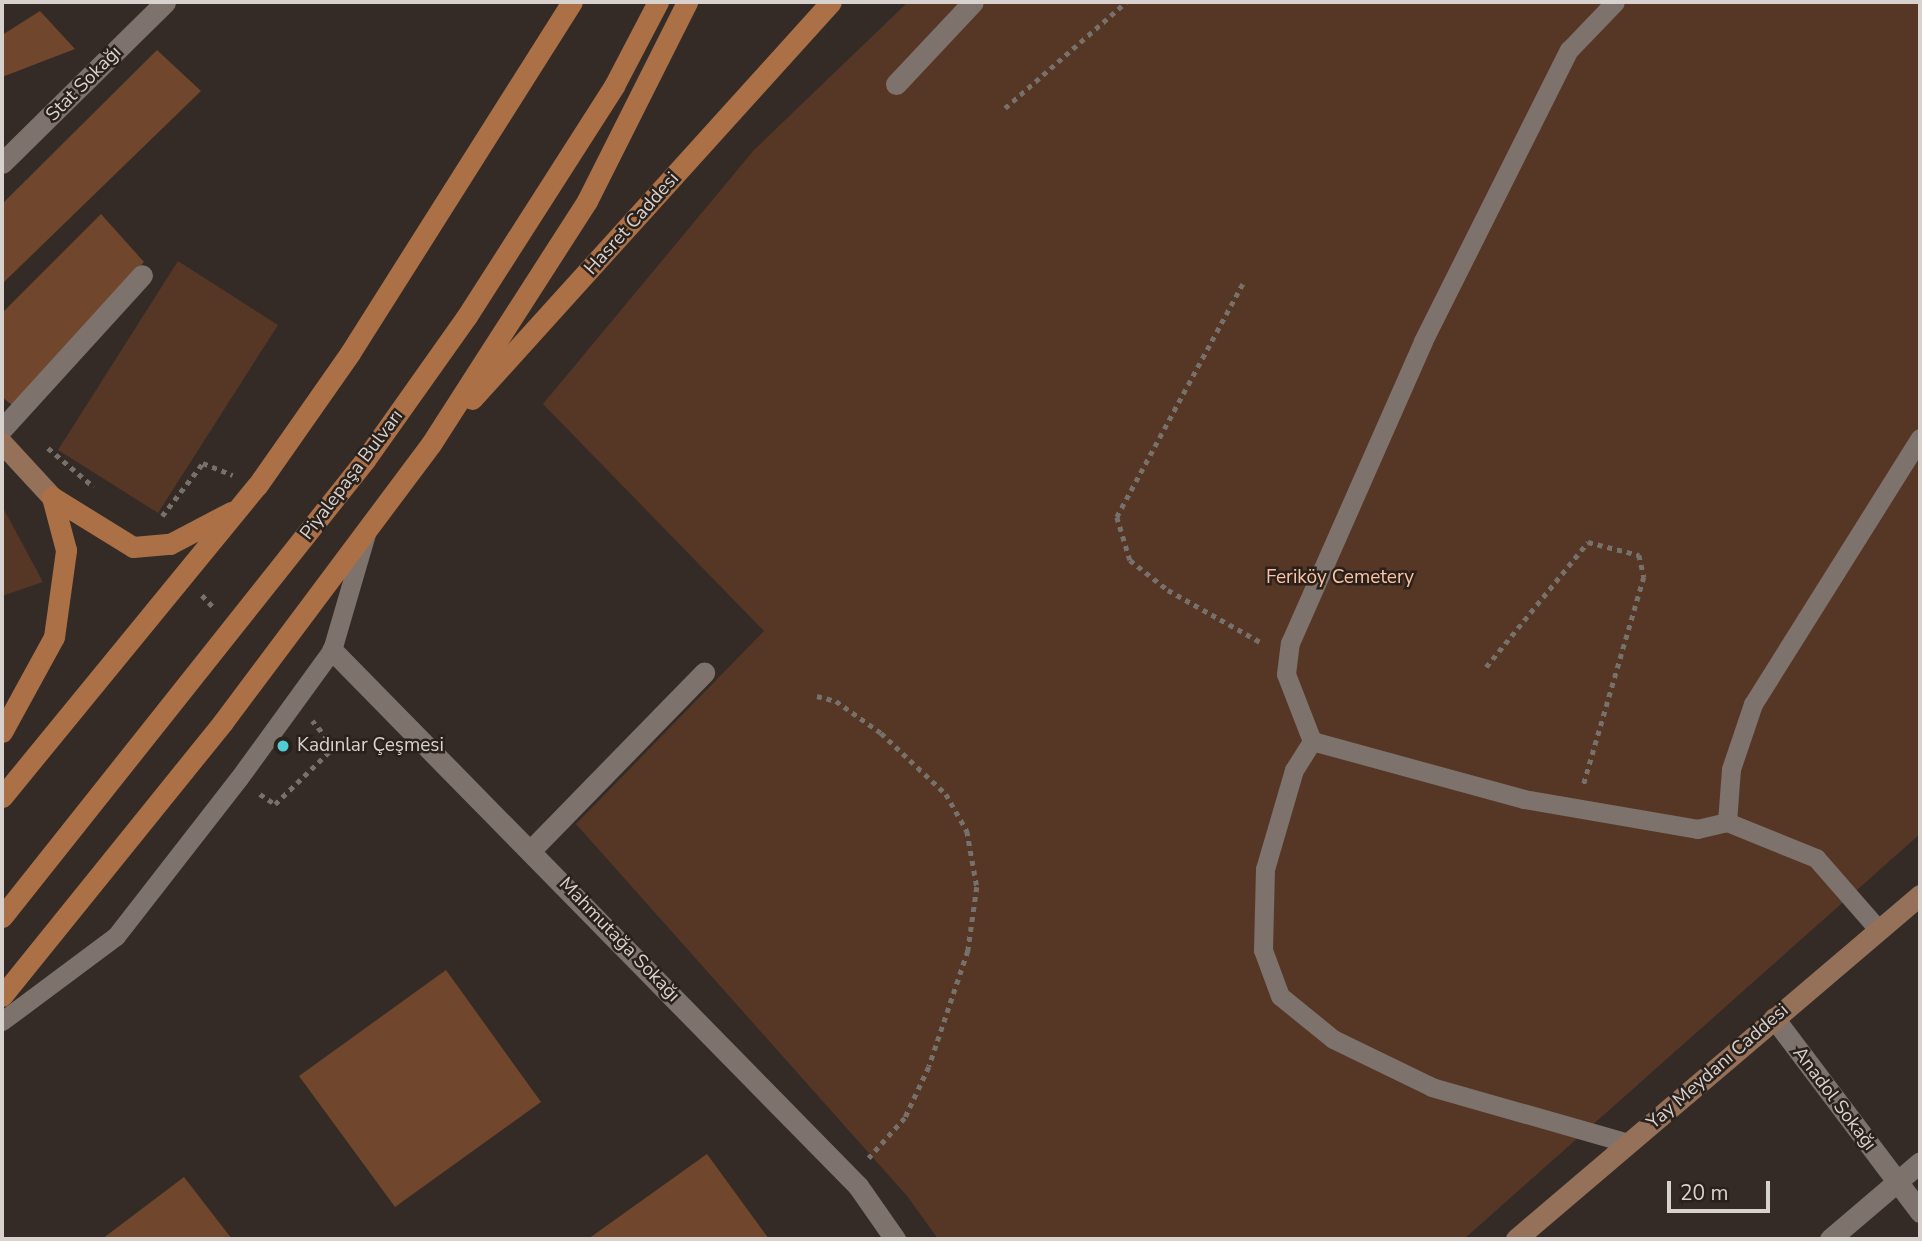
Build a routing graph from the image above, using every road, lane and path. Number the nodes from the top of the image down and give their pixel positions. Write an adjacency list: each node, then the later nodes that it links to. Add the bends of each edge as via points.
1 (165, 2): 11 (street, Stat Sokağı)
2 (572, 2): 20 (main road, via 350,353)
3 (658, 2): 37 (main road, Piyalepaşa Bulvarı, via 614,86 482,293 365,460)
4 (687, 2): 17 (main road, via 587,201)
5 (831, 2): 17 (main road, Hasret Caddesi)
6 (973, 2): 9 (street)
7 (1126, 2): 10 (path)
8 (1615, 2): 24 (lane, via 1569,50 1423,341)
9 (896, 84)
10 (1005, 108)
11 (2, 163)
12 (142, 275): 14 (street)
13 (1243, 284): 24 (path, via 1117,517 1130,560 1168,590)
14 (2, 429)
15 (1920, 438): 34 (lane, via 1753,704 1731,769)
16 (2, 443): 19 (street)
17 (431, 444): 22 (main road)
18 (203, 463): 21 (path)
19 (52, 498): 20 (main road, via 133,547 170,544); 28 (main road, via 66,550 54,637)
20 (243, 505): 32 (main road)
21 (156, 523)
22 (367, 531): 23 (lane); 39 (main road)
23 (332, 650): 35 (street, Mahmutağa Sokağı); 41 (lane, via 116,936)
24 (1288, 655): 29 (lane, via 1286,674)
25 (1486, 667): 33 (path, via 1588,542 1639,555 1644,577)
26 (704, 673): 35 (street)
27 (817, 696): 44 (path, via 836,701 881,733 946,794 967,831 977,887 968,951 929,1067 905,1118)
28 (2, 732)
29 (1312, 741): 33 (lane); 42 (lane, via 1294,770 1265,869 1263,950 1280,996 1333,1039 1432,1087)
30 (334, 747): 31 (path)
31 (287, 793)
32 (2, 797)
33 (1576, 808): 34 (lane, via 1697,829)
34 (1727, 822): 38 (lane, via 1816,858)
35 (531, 850): 44 (street, Mahmutağa Sokağı)
36 (1920, 895): 38 (street, Yay Meydanı Caddesi)
37 (2, 917)
38 (1878, 929): 40 (street, Yay Meydanı Caddesi)
39 (2, 996)
40 (1774, 1018): 42 (street, Yay Meydanı Caddesi); 45 (street, Anadol Sokağı)
41 (2, 1021)
42 (1628, 1143): 48 (street, Yay Meydanı Caddesi)
43 (1920, 1162): 45 (street)
44 (851, 1180): 47 (street, Mahmutağa Sokağı)
45 (1897, 1183): 46 (street, Anadol Sokağı); 49 (street)
46 (1920, 1212)
47 (895, 1239)
48 (1516, 1239)
49 (1830, 1239)

